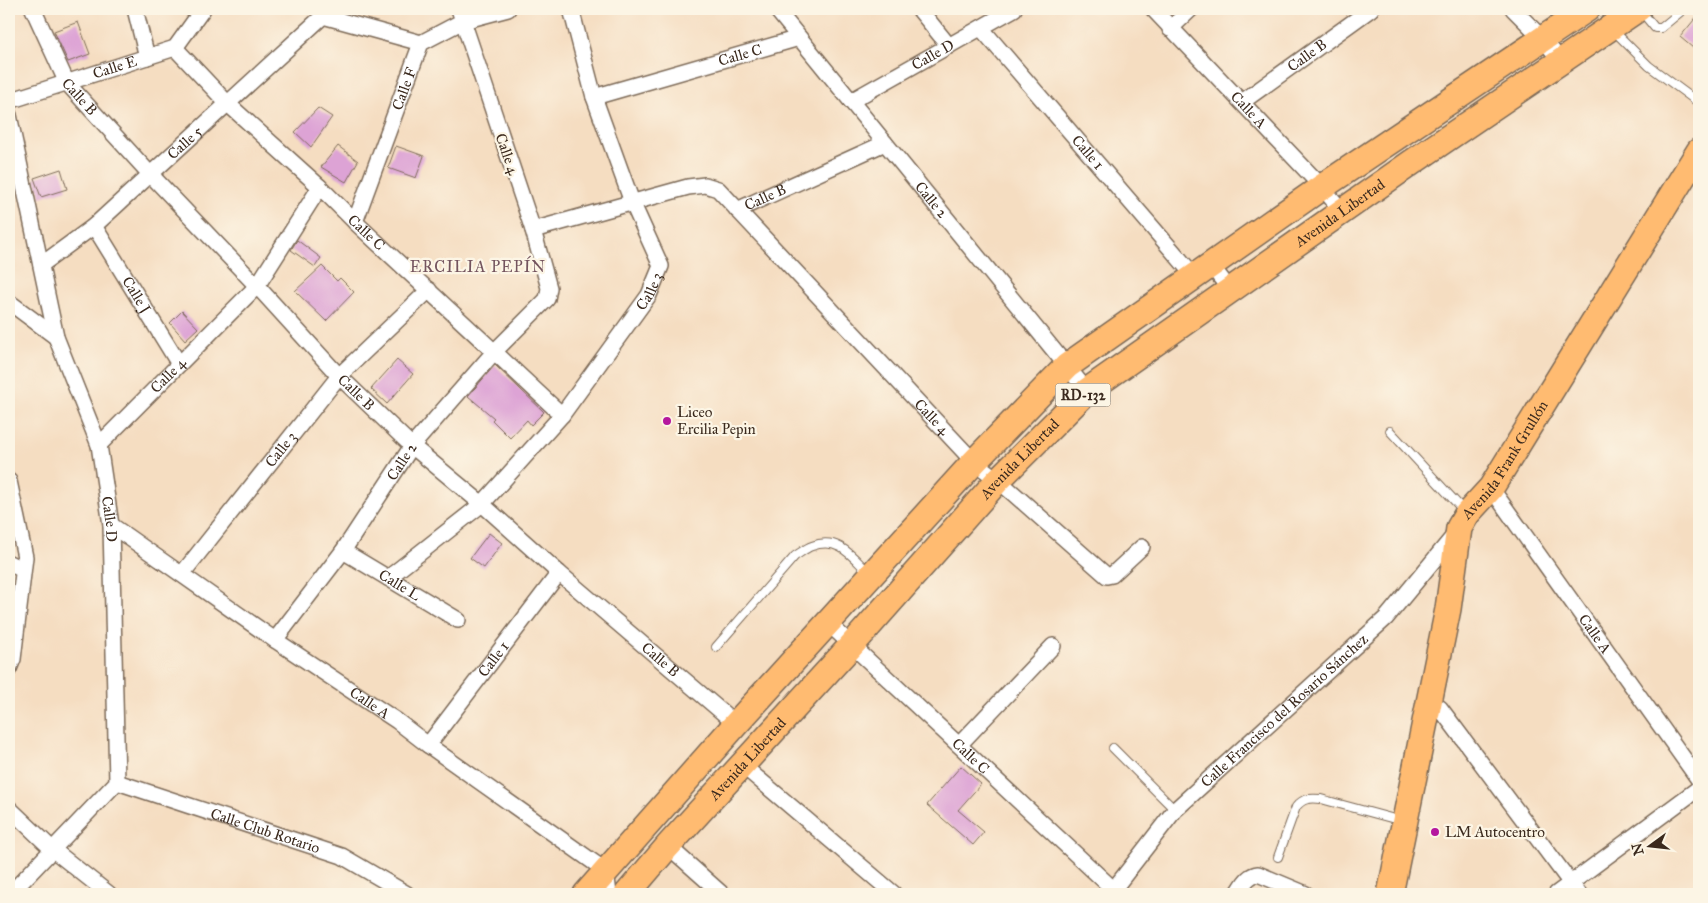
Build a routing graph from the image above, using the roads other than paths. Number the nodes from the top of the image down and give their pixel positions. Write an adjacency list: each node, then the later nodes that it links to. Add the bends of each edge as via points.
1 (33, 9): 28 (street, Calle B)
2 (135, 9): 26 (street)
3 (203, 9): 25 (street)
4 (508, 9): 17 (street)
5 (571, 9): 29 (street, Calle 3)
6 (776, 9): 21 (street, Calle 2)
7 (919, 9): 24 (street)
8 (1014, 9): 18 (street, Calle D)
9 (1153, 9): 19 (street, Calle A)
10 (1191, 9): 19 (street)
11 (1371, 9): 32 (street, Calle B)
12 (1513, 9): 22 (street)
13 (1587, 9): 22 (main road, Avenida Libertad / RD-132)
14 (1639, 9): 15 (lane, via 1655,28 1661,28); 20 (main road, Avenida Libertad / RD-132)
15 (1684, 9)
16 (322, 12): 23 (street); 34 (street, Calle 5)
17 (461, 15): 23 (street); 46 (street, Calle 4)
18 (982, 28): 24 (street, Calle D); 48 (street, Calle 1)
19 (1170, 28): 32 (street, Calle A)
20 (1611, 28): 27 (main road, Avenida Libertad / RD-132); 33 (lane, via 1650,66)
21 (800, 38): 29 (street, Calle C); 31 (street, Calle 2)
22 (1543, 39): 27 (street); 40 (main road, Avenida Libertad / RD-132)
23 (421, 43): 44 (street, Calle F)
24 (949, 46): 31 (street, Calle D)
25 (175, 48): 26 (street, Calle E); 34 (street, Calle C)
26 (147, 57): 28 (street, Calle E)
27 (1561, 61): 43 (main road, Avenida Libertad / RD-132)
28 (66, 82): 30 (street, Calle E); 38 (street, Calle B)
29 (594, 97): 41 (street, Calle 3)
30 (9, 101)
31 (851, 101): 36 (street, Calle 2)
32 (1242, 102): 40 (street, Calle A)
33 (1699, 103)
34 (228, 104): 38 (street, Calle 5); 39 (street, Calle C)
35 (9, 115): 47 (street, Calle D)
36 (885, 143): 42 (street, Calle B); 57 (street, Calle 2)
37 (1699, 151): 67 (main road, Avenida Frank Grullón)
38 (150, 174): 45 (street, Calle 5); 49 (street, Calle B)
39 (320, 187): 44 (street, Calle C); 49 (street, Calle 4)
40 (1322, 187): 43 (street, Calle A); 48 (main road, Avenida Libertad / RD-132)
41 (632, 202): 42 (street, Calle B, via 704,185 718,189); 46 (street, Calle B); 60 (street, Calle 3, via 661,266 649,295)
42 (737, 210): 64 (street, Calle 4)
43 (1342, 211): 51 (main road, Avenida Libertad / RD-132)
44 (355, 222): 50 (street, Calle C)
45 (94, 226): 47 (street, Calle 5); 56 (street, Calle J)
46 (533, 230): 52 (street, Calle 4, via 549,288)
47 (41, 264): 54 (street, Calle D)
48 (1203, 271): 51 (street, Calle 1); 57 (main road, Avenida Libertad / RD-132)
49 (257, 286): 56 (street, Calle 4); 58 (street, Calle B)
50 (429, 290): 55 (street, Calle C); 58 (street, Calle 3)
51 (1230, 290): 59 (main road, Avenida Libertad / RD-132)
52 (547, 299): 55 (street, Calle 2)
53 (9, 302): 54 (street)
54 (56, 337): 62 (street, Calle D)
55 (494, 352): 60 (street, Calle C); 63 (street, Calle 2)
56 (180, 364): 62 (street, Calle 4)
57 (1067, 366): 59 (street, Calle 2); 64 (main road, Avenida Libertad / RD-132)
58 (339, 376): 63 (street, Calle B); 76 (street, Calle 3)
59 (1087, 391): 66 (main road, Avenida Libertad / RD-132)
60 (562, 415): 68 (street, Calle 3)
61 (1390, 431): 69 (lane)
62 (99, 445): 70 (street, Calle D)
63 (412, 446): 68 (street, Calle B); 72 (street, Calle 2)
64 (974, 462): 66 (street, Calle 4); 77 (main road, Avenida Libertad / RD-132)
65 (9, 480): 74 (street, via 25,557)
66 (998, 480): 71 (street, Calle 4, via 1107,576 1112,576); 82 (main road, Avenida Libertad / RD-132)
67 (1491, 488): 69 (main road, Avenida Frank Grullón); 92 (street, Calle A)
68 (482, 504): 75 (street, Calle B); 78 (street, Calle 3)
69 (1463, 521): 86 (main road, Avenida Frank Grullón); 96 (street, Calle Francisco del Rosario Sánchez, via 1386,618)
70 (111, 525): 76 (street, Calle A); 93 (street, Calle D)
71 (1142, 547)
72 (343, 550): 78 (street, Calle L); 81 (street, Calle 2)
73 (9, 563): 74 (street)
74 (23, 570): 85 (street)
75 (559, 573): 87 (street, Calle B); 88 (street, Calle 1)
76 (182, 574): 81 (street, Calle A)
77 (872, 575): 80 (main road, Avenida Libertad / RD-132); 84 (lane, via 846,549 830,543 812,546 795,556)
78 (388, 578): 79 (street, Calle L)
79 (458, 620)
80 (828, 623): 82 (street, Calle C); 87 (main road, Avenida Libertad / RD-132)
81 (276, 640): 88 (street, Calle A)
82 (851, 646): 89 (street, Calle C); 91 (main road, Avenida Libertad / RD-132)
83 (1053, 646): 89 (street)
84 (716, 647)
85 (10, 661)
86 (1428, 700): 97 (main road, Avenida Frank Grullón); 102 (street, via 1440,708)
87 (736, 724): 101 (main road, Avenida Libertad / RD-132)
88 (428, 745): 101 (street, Calle A)
89 (959, 745): 103 (street, Calle C)
90 (1113, 748): 96 (lane)
91 (742, 765): 98 (main road, Avenida Libertad / RD-132); 110 (street)
92 (1699, 780)
93 (117, 782): 99 (street); 106 (street, Calle Club Rotario, via 342,856)
94 (1699, 788): 102 (street)
95 (9, 808): 99 (street)
96 (1175, 810): 103 (street, Calle Francisco del Rosario Sánchez)
97 (1404, 821): 100 (lane, via 1321,798 1309,798 1296,807); 113 (main road, Avenida Frank Grullón)
98 (668, 846): 108 (main road, Avenida Libertad / RD-132); 109 (street)
99 (52, 849): 104 (street); 105 (street)
100 (1278, 857)
101 (608, 883): 107 (main road, Avenida Libertad / RD-132)
102 (1575, 888): 114 (street)
103 (1111, 892)
104 (10, 894)
105 (109, 894)
106 (407, 894)
107 (586, 894)
108 (627, 894)
109 (722, 894)
110 (894, 894)
111 (1237, 894): 112 (street, via 1252,875 1258,874)
112 (1306, 894)
113 (1390, 894)
114 (1556, 894)

